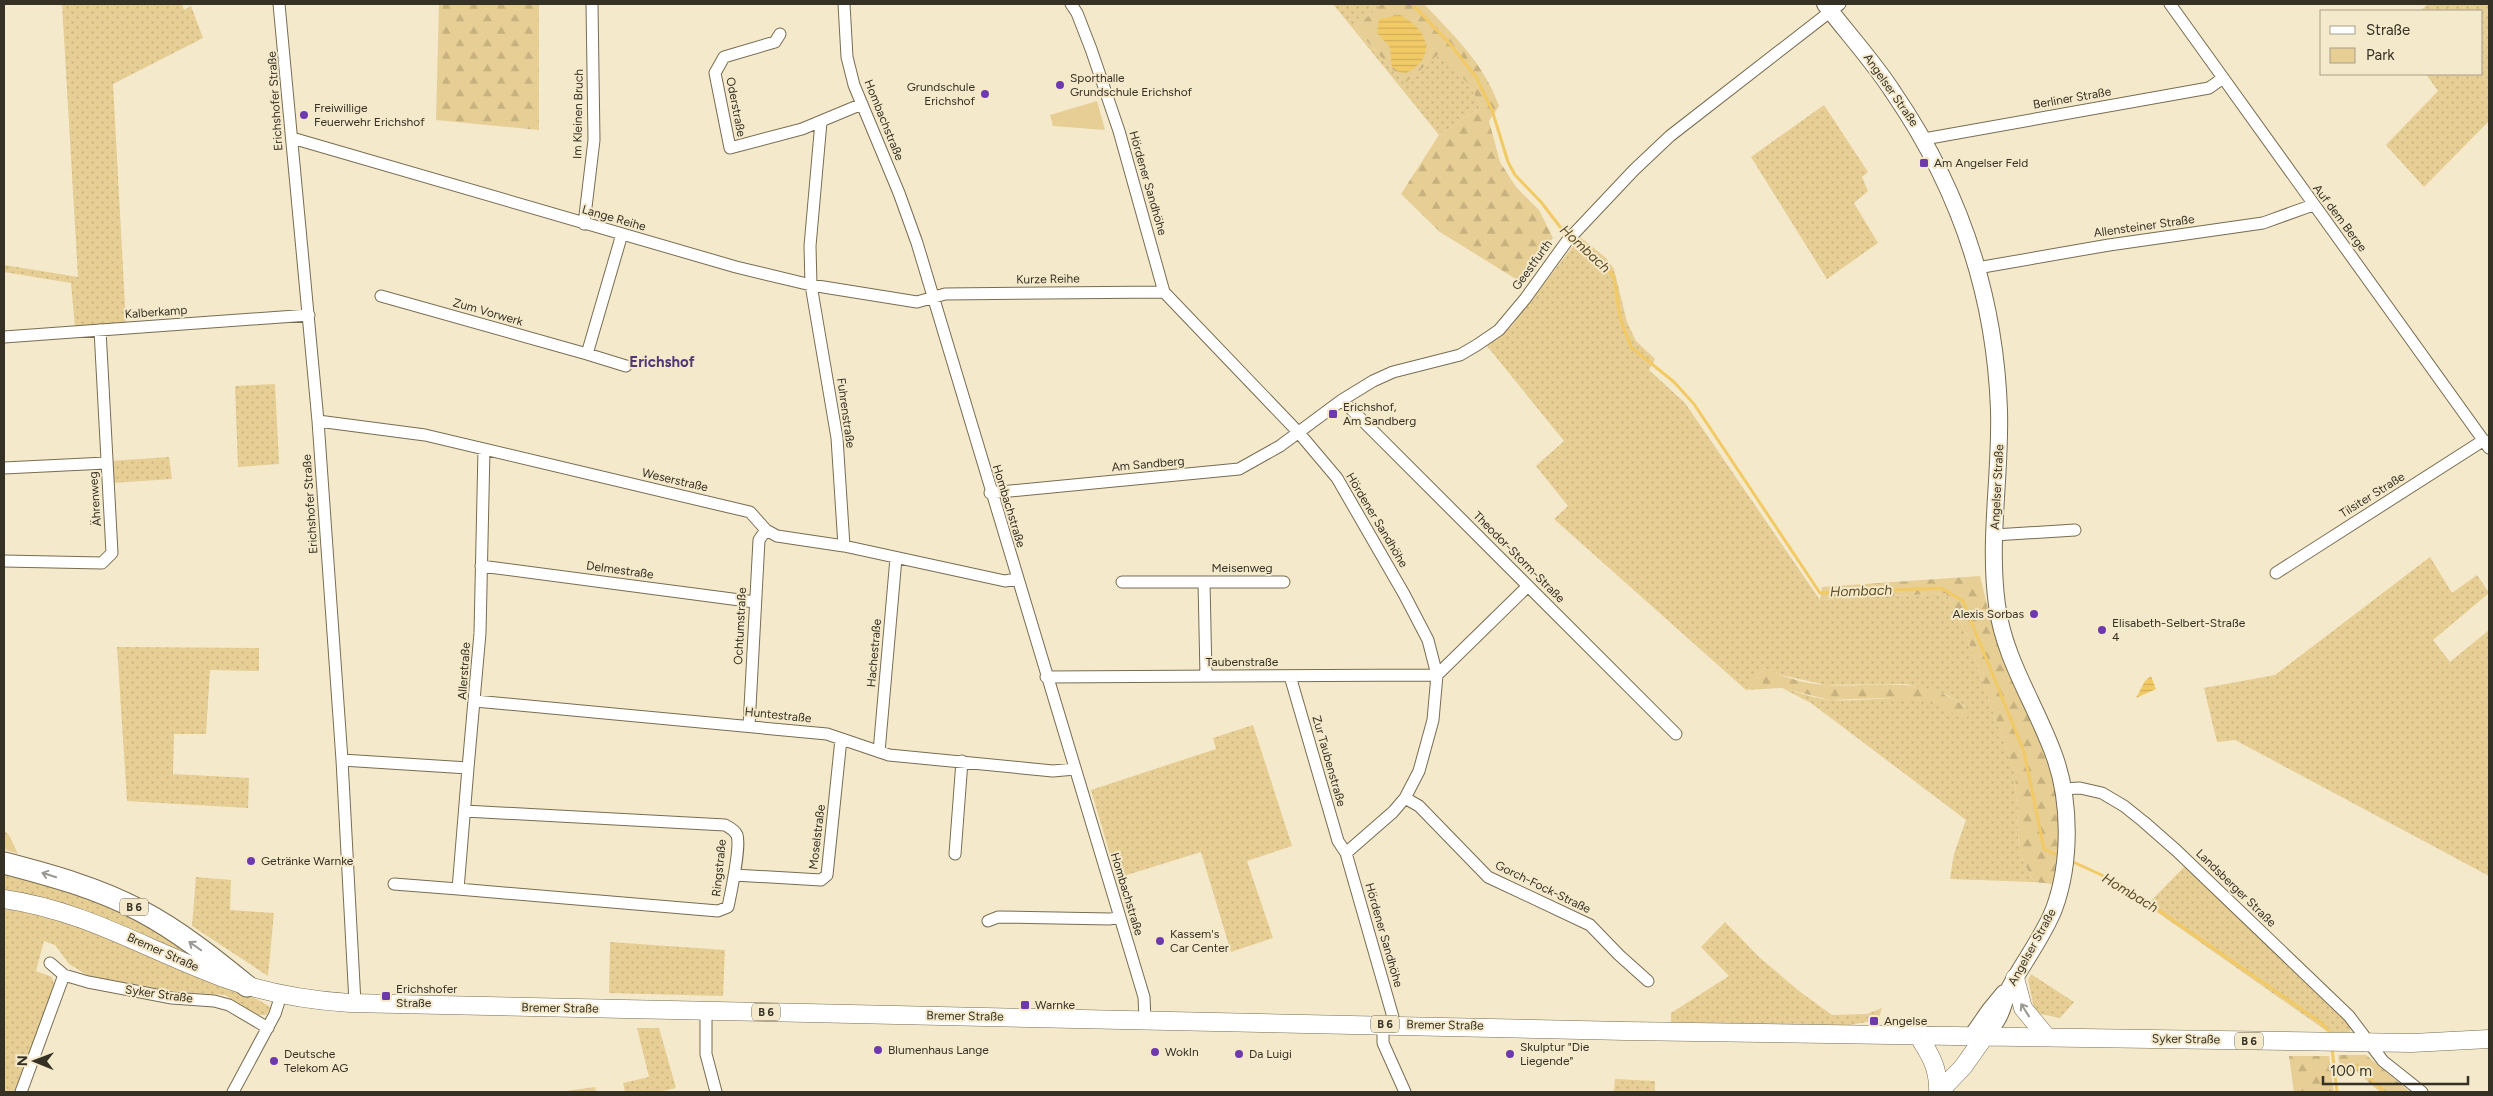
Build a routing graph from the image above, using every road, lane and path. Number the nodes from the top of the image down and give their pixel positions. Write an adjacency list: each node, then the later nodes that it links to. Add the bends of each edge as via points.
1 (280, 4): 11 (street, Erichshofer Straße)
2 (592, 4): 14 (street, Im Kleinen Bruch, via 594,140)
3 (844, 4): 9 (street, Hombachstraße, via 847,57)
4 (1071, 4): 18 (street, Hördener Sandhöhe, via 1091,49 1119,131)
5 (2170, 4): 8 (street, Auf dem Berge)
6 (1832, 6): 12 (main road, Angelser Straße); 26 (street, Geestfurth, via 1670,136 1622,182 1570,238 1499,330 1460,355 1393,372)
7 (780, 34): 10 (street, Oderstraße, via 775,42 724,57 718,64 715,73 730,148)
8 (2223, 78): 12 (street, Berliner Straße, via 2209,88); 13 (street, Auf dem Berge)
9 (862, 104): 10 (street, Oderstraße); 20 (street, Hombachstraße, via 899,193)
10 (821, 122): 17 (street, Fuhrenstraße, via 810,246)
11 (292, 138): 14 (street, Lange Reihe); 21 (street, Erichshofer Straße)
12 (1924, 139): 16 (main road, Angelser Straße, via 1957,209)
13 (2313, 205): 16 (street, Allensteiner Straße, via 2262,223); 29 (street, Auf dem Berge)
14 (584, 224): 15 (street, Lange Reihe)
15 (622, 234): 17 (street, Lange Reihe); 24 (street)
16 (1977, 268): 36 (main road, Angelser Straße, via 1990,317 1996,371 1999,443)
17 (811, 285): 20 (street, Lange Reihe, via 917,302); 37 (street, Fuhrenstraße, via 836,424)
18 (1164, 292): 20 (street, Kurze Reihe, via 945,294); 28 (street, Hördener Sandhöhe)
19 (381, 296): 24 (street, Zum Vorwerk)
20 (933, 298): 33 (street, Hombachstraße)
21 (310, 315): 22 (street, Kalberkamp); 27 (street, Erichshofer Straße)
22 (100, 330): 23 (street, Kalberkamp); 31 (street, Ährenweg)
23 (4, 337)
24 (587, 354): 25 (street, Zum Vorwerk)
25 (626, 366)
26 (1342, 400): 28 (street, Geestfurth); 46 (street, Theodor-Storm-Straße)
27 (318, 421): 30 (street, Weserstraße, via 409,432); 57 (street, Erichshofer Straße)
28 (1299, 433): 33 (street, Am Sandberg, via 1240,469); 48 (street, Hördener Sandhöhe, via 1348,494 1428,640)
29 (2486, 444): 41 (street, Tilsiter Straße)
30 (484, 449): 34 (street, Weserstraße, via 750,512); 40 (street, Allerstraße)
31 (106, 463): 32 (street); 39 (street, Ährenweg, via 112,553 108,559 102,563)
32 (4, 468)
33 (990, 493): 42 (street, Hombachstraße)
34 (766, 530): 37 (street, Weserstraße, via 777,536); 47 (street, Ochtumstraße, via 759,540)
35 (2075, 530): 36 (street)
36 (1994, 535): 61 (main road, Angelser Straße, via 1999,619 2006,645 2055,758)
37 (844, 546): 38 (street, Weserstraße)
38 (896, 558): 42 (street, Weserstraße, via 1004,581); 56 (street, Hachestraße)
39 (4, 561)
40 (481, 566): 47 (street, Delmestraße); 52 (street, Allerstraße)
41 (2276, 574)
42 (1016, 579): 51 (street, Hombachstraße)
43 (1122, 582): 44 (street)
44 (1204, 582): 45 (street, Meisenweg); 49 (street, Meisenweg)
45 (1284, 582)
46 (1528, 586): 48 (street); 54 (street, Theodor-Storm-Straße)
47 (755, 602): 53 (street, Ochtumstraße)
48 (1437, 675): 50 (street, Taubenstraße); 62 (street, Hördener Sandhöhe, via 1433,720 1419,771)
49 (1206, 676): 50 (street, Taubenstraße); 51 (street, Taubenstraße)
50 (1290, 676): 64 (street, Zur Taubenstraße, via 1338,841)
51 (1046, 677): 60 (street, Hombachstraße)
52 (475, 701): 53 (street, Huntestraße); 59 (street, Allerstraße)
53 (748, 726): 55 (street, Huntestraße, via 827,734)
54 (1676, 734)
55 (841, 739): 56 (street, Huntestraße); 67 (street, Moselstraße, via 827,875 821,880)
56 (880, 752): 58 (street, Huntestraße)
57 (342, 760): 59 (street); 79 (street, Erichshofer Straße)
58 (962, 762): 60 (street, Huntestraße, via 1054,771); 65 (street)
59 (468, 768): 63 (street)
60 (1075, 769): 71 (street, Hombachstraße)
61 (2062, 789): 76 (main road, Angelser Straße, via 2066,824 2064,861 2053,912); 88 (street, Landsberger Straße, via 2080,788 2102,793 2144,822 2349,1016)
62 (1405, 798): 64 (street, Hördener Sandhöhe); 75 (street, Gorch-Fock-Straße, via 1418,806 1488,877 1590,925)
63 (465, 811): 67 (street, Ringstraße, via 725,826 738,836); 69 (street)
64 (1346, 853): 82 (street, Hördener Sandhöhe)
65 (955, 854)
66 (4, 863): 77 (highway, B 6, one-way to 66, via 140,910 111,896)
67 (734, 875): 69 (street, Ringstraße, via 728,907 718,911)
68 (394, 884): 69 (street, Ringstraße)
69 (458, 889)
70 (4, 899): 77 (main road, Bremer Straße / B 6, via 73,915)
71 (1119, 917): 72 (street, via 998,917); 81 (street, Hombachstraße, via 1144,997)
72 (988, 921)
73 (50, 963): 74 (street, Syker Straße)
74 (64, 975): 83 (street, Syker Straße, via 124,990 229,1005); 90 (street)
75 (1648, 981)
76 (2012, 984): 85 (main road, Angelser Straße, via 1990,1010); 86 (main road, one-way to 76, via 2023,1008)
77 (247, 986): 78 (main road, Bremer Straße / B 6)
78 (281, 995): 79 (main road, Bremer Straße / B 6, via 301,1000); 83 (street)
79 (355, 1004): 80 (main road, Bremer Straße / B 6)
80 (706, 1011): 81 (main road, Bremer Straße / B 6); 92 (street, via 706,1054)
81 (1145, 1019): 82 (main road, Bremer Straße / B 6)
82 (1389, 1024): 84 (main road, Bremer Straße / B 6, via 1625,1031); 93 (street, Hördener Sandhöhe, via 1382,1043)
83 (268, 1028): 91 (street)
84 (1917, 1034): 85 (main road, Bremer Straße / B 6); 89 (main road, via 1934,1060)
85 (1979, 1036): 86 (main road, Syker Straße / B 6); 89 (main road, via 1945,1078)
86 (2046, 1036): 88 (main road, Syker Straße / B 6)
87 (2489, 1039): 88 (main road, Syker Straße / B 6, via 2444,1043)
88 (2368, 1043): 94 (street, Landsberger Straße, via 2383,1061)
89 (1940, 1091)
90 (21, 1092)
91 (233, 1092)
92 (716, 1092)
93 (1404, 1092)
94 (2422, 1092)

